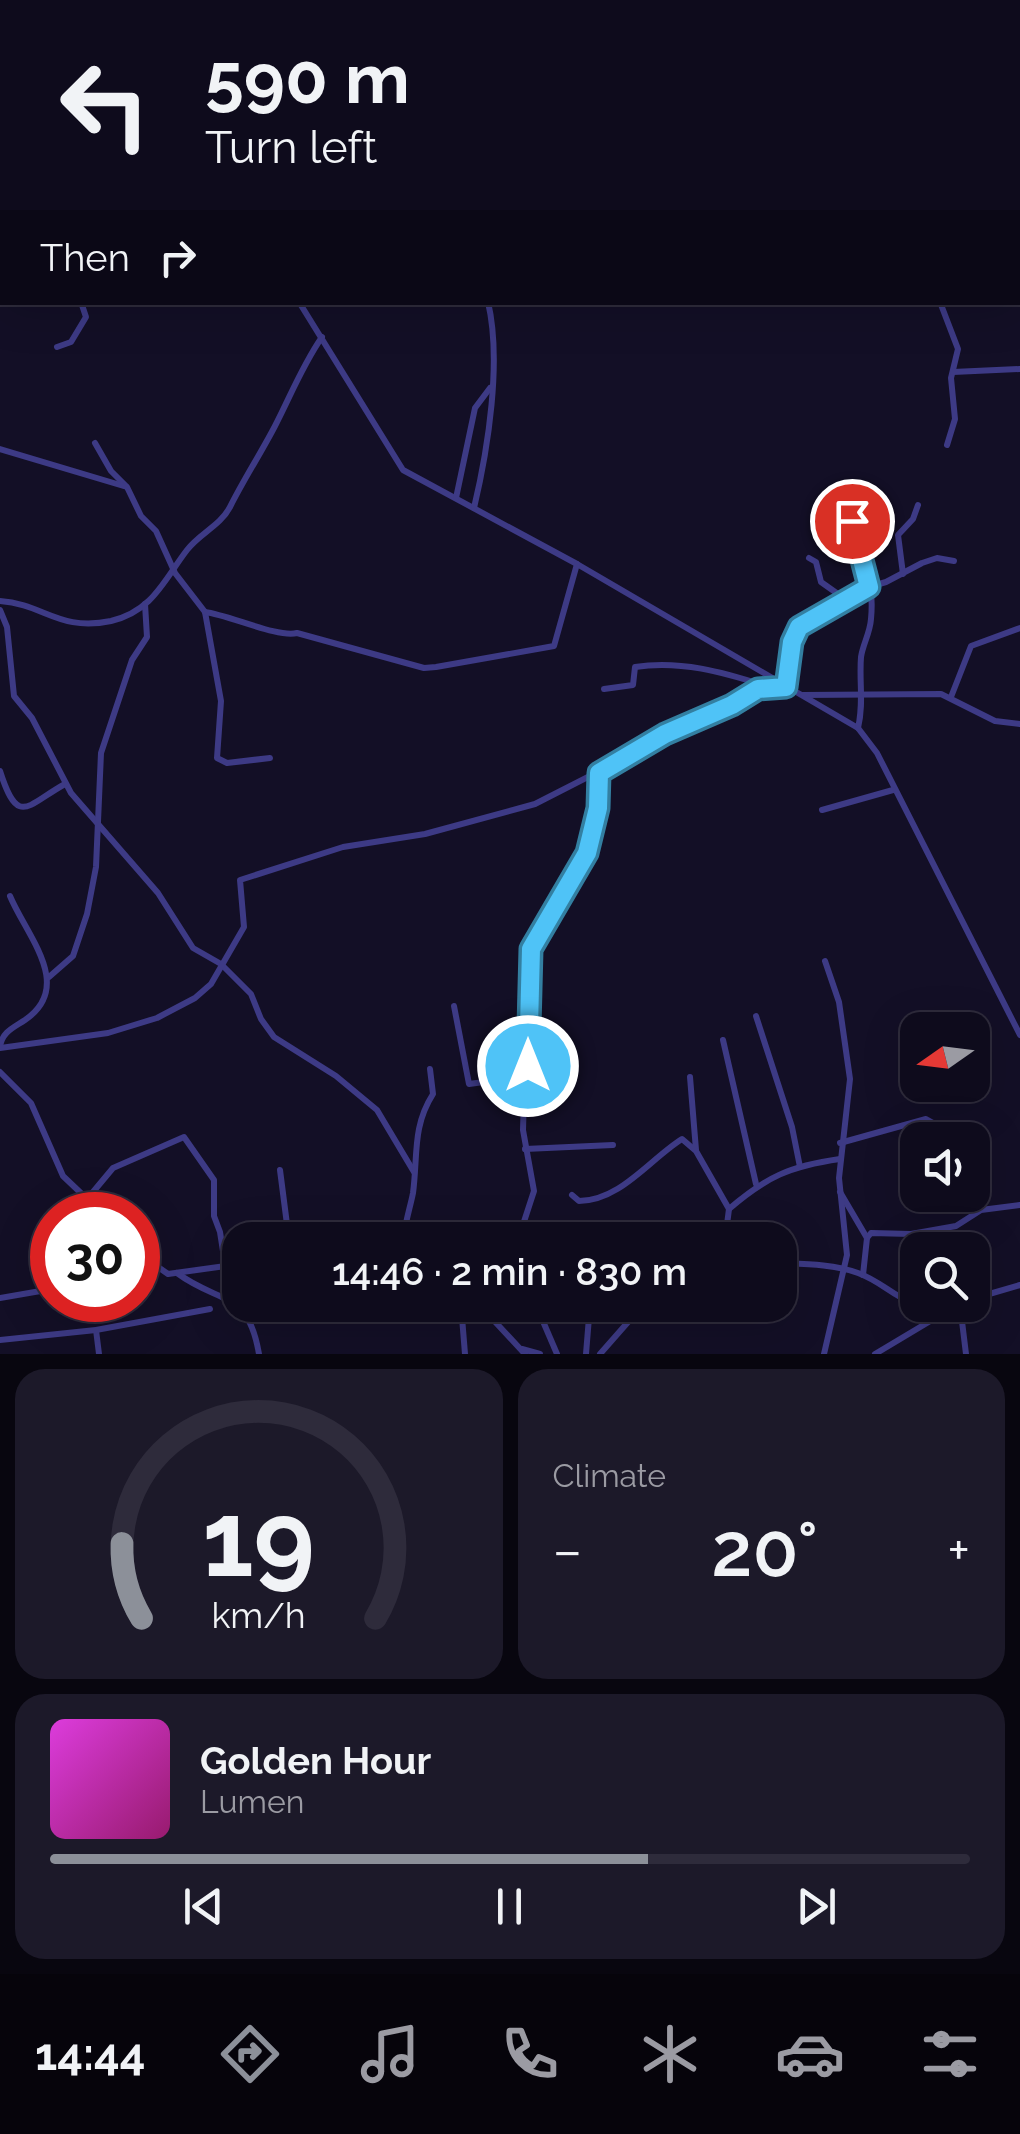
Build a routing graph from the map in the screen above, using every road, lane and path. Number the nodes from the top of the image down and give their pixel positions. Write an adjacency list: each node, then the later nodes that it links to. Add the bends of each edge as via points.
1 (82, 305): 6 (street, via 85,321 71,342)
2 (301, 305): 5 (street)
3 (489, 305): 9 (street)
4 (941, 305): 8 (street, via 958,349)
5 (322, 337): 14 (street, via 397,463); 21 (street, via 230,507 186,551)
6 (57, 347)
7 (1020, 369): 8 (street)
8 (952, 372): 11 (street, via 954,419)
9 (490, 388): 14 (street, via 475,408); 16 (street, via 492,432)
10 (95, 442): 13 (street)
11 (947, 445)
12 (0, 449): 13 (street)
13 (127, 487): 21 (street)
14 (456, 498): 16 (street)
15 (918, 505): 22 (street, via 898,535)
16 (474, 508): 20 (street)
17 (821, 516): 23 (street, via 838,511 852,521)
18 (809, 558): 24 (street, via 822,582)
19 (954, 561): 22 (street, via 937,558)
20 (577, 564): 28 (street, via 554,646 436,667); 30 (street)
21 (175, 573): 26 (street); 28 (street)
22 (903, 574): 23 (street)
23 (869, 587): 24 (street); 34 (street)
24 (846, 599): 30 (street, via 799,627)
25 (0, 601): 26 (street, via 78,624 115,620)
26 (145, 604): 46 (street, via 147,637 132,660 100,753)
27 (0, 610): 43 (street, via 14,696)
28 (205, 612): 40 (street, via 221,701 217,758 227,764)
29 (1020, 628): 36 (street, via 971,646)
30 (782, 685): 31 (street); 33 (street)
31 (766, 686): 32 (street, via 700,667 649,664 634,666 633,684); 42 (street)
32 (604, 689)
33 (803, 695): 34 (street); 39 (street)
34 (862, 695): 35 (street); 37 (street)
35 (874, 697): 36 (street); 37 (street)
36 (951, 697): 38 (street, via 995,721)
37 (863, 709): 39 (street)
38 (1020, 724)
39 (858, 728): 44 (street)
40 (270, 758)
41 (0, 771): 43 (street, via 22,809)
42 (599, 773): 49 (street, via 523,808 343,847 240,880 244,927); 59 (street, via 587,853 531,949)
43 (65, 784): 46 (street)
44 (894, 790): 45 (street); 53 (street)
45 (822, 810)
46 (98, 826): 49 (street, via 158,893 193,948); 50 (street, via 96,868 73,956)
47 (10, 896): 50 (street)
48 (825, 961): 61 (street, via 840,1002 849,1069)
49 (221, 964): 55 (street, via 201,994 157,1018 108,1034); 68 (street, via 251,994 274,1037 377,1110)
50 (48, 977): 55 (street, via 38,1008 6,1032)
51 (454, 1006): 59 (street, via 469,1084 514,1078)
52 (756, 1016): 66 (street)
53 (1020, 1036)
54 (723, 1040): 69 (street)
55 (0, 1048)
56 (430, 1068): 68 (street, via 433,1094 420,1114)
57 (0, 1072): 71 (street, via 31,1103 63,1176)
58 (690, 1077): 64 (street)
59 (524, 1086): 63 (street)
60 (900, 1126): 61 (street)
61 (840, 1143): 65 (street)
62 (613, 1145): 63 (street)
63 (526, 1149): 78 (street, via 534,1191)
64 (696, 1151): 73 (street, via 682,1139 598,1198 580,1201); 75 (street)
65 (840, 1159): 66 (street); 70 (street)
66 (800, 1167): 69 (street)
67 (280, 1170): 76 (street)
68 (414, 1172): 77 (street)
69 (756, 1184): 75 (street)
70 (840, 1191): 80 (street); 85 (street)
71 (81, 1192)
72 (93, 1192): 81 (street, via 113,1168 184,1137 214,1180)
73 (572, 1195)
74 (1020, 1204): 80 (street, via 981,1210 956,1226)
75 (729, 1210): 79 (street)
76 (287, 1222)
77 (407, 1222)
78 (524, 1222)
79 (727, 1222)
80 (867, 1238): 87 (street)
81 (222, 1246)
82 (797, 1264): 85 (street)
83 (222, 1266): 86 (street)
84 (160, 1268): 86 (street)
85 (843, 1268): 87 (street); 114 (street)
86 (177, 1272): 91 (street)
87 (863, 1275): 93 (street)
88 (1020, 1285): 90 (street)
89 (30, 1293): 92 (street)
90 (990, 1294)
91 (222, 1297)
92 (0, 1298)
93 (900, 1298)
94 (210, 1309): 103 (street)
95 (253, 1322): 107 (street)
96 (462, 1322): 108 (street)
97 (495, 1322): 105 (street)
98 (543, 1322): 111 (street)
99 (589, 1322): 112 (street)
100 (627, 1322): 113 (street)
101 (929, 1322): 115 (street)
102 (961, 1322): 116 (street)
103 (96, 1330): 104 (street); 106 (street)
104 (0, 1340)
105 (516, 1347): 109 (street); 110 (street)
106 (98, 1354)
107 (259, 1354)
108 (465, 1354)
109 (525, 1354)
110 (540, 1354)
111 (557, 1354)
112 (586, 1354)
113 (600, 1354)
114 (824, 1354)
115 (875, 1354)
116 (966, 1354)

